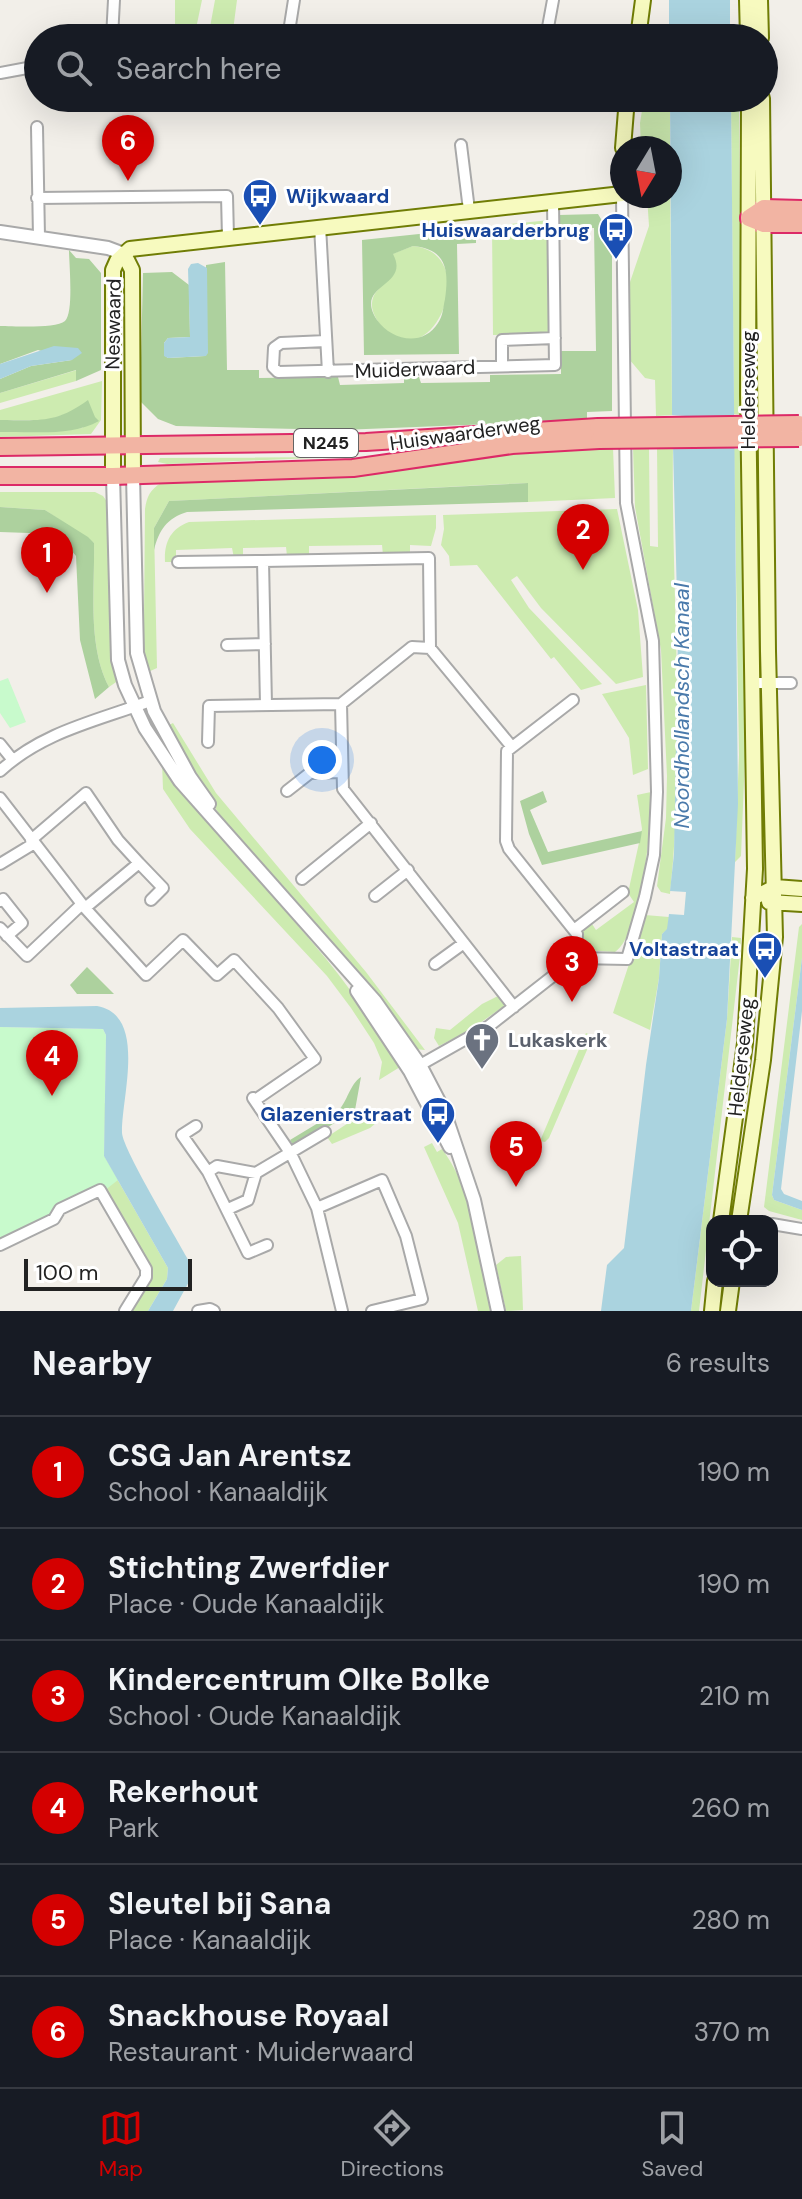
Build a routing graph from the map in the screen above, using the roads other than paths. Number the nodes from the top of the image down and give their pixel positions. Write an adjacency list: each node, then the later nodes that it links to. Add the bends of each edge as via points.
1 (114, 0): 7 (street)
2 (294, 0): 8 (street)
3 (553, 0): 9 (street)
4 (643, 0): 10 (main road)
5 (747, 0): 11 (main road)
6 (760, 0): 12 (main road)
7 (113, 24)
8 (290, 24)
9 (549, 24)
10 (640, 24)
11 (748, 24)
12 (761, 24)
13 (24, 69): 14 (street)
14 (0, 73)
15 (626, 112): 19 (main road)
16 (750, 112): 27 (main road, Helderseweg)
17 (762, 112): 27 (main road, Helderseweg)
18 (37, 127): 22 (street)
19 (624, 136)
20 (461, 145): 26 (street)
21 (610, 196): 23 (main road)
22 (37, 198): 31 (street); 32 (street, via 227,196)
23 (553, 201): 26 (main road); 34 (street, Muiderwaard)
24 (622, 208): 87 (street, via 626,503 653,641 656,828 645,897 627,959)
25 (802, 209): 27 (highway)
26 (469, 210): 29 (main road)
27 (759, 217): 28 (highway); 51 (main road, Helderseweg, via 748,395); 52 (main road, Helderseweg)
28 (802, 224)
29 (320, 226): 32 (main road); 35 (street, Muiderwaard)
30 (0, 232): 31 (street)
31 (39, 237): 33 (street)
32 (228, 237): 33 (main road, via 137,247)
33 (124, 254): 40 (main road, Neswaard, via 132,270); 41 (main road, Neswaard, via 113,270)
34 (555, 338): 36 (street, Muiderwaard, via 502,340); 36 (street, Muiderwaard, via 555,365)
35 (326, 341): 37 (street, Muiderwaard); 37 (street, Muiderwaard, via 281,343 274,348 273,367 278,372)
36 (502, 366): 37 (street, Muiderwaard)
37 (328, 372)
38 (801, 431): 39 (highway, Huiswaarderweg / N245, bridge)
39 (598, 434): 40 (highway, Huiswaarderweg / N245); 43 (highway, Huiswaarderweg / N245, via 353,468)
40 (133, 444): 41 (highway, Huiswaarderweg / N245); 43 (main road)
41 (113, 445): 42 (highway, Huiswaarderweg / N245); 45 (main road)
42 (0, 447)
43 (133, 475): 45 (highway, Huiswaarderweg / N245); 55 (street, via 134,628)
44 (0, 476): 45 (highway, Huiswaarderweg / N245)
45 (113, 476): 58 (street, via 118,660)
46 (263, 561): 47 (street); 48 (street); 50 (street, via 429,558)
47 (178, 562)
48 (265, 644): 49 (street); 57 (street)
49 (227, 645)
50 (430, 648): 56 (street, via 412,647); 61 (street)
51 (752, 683): 52 (street); 78 (main road, Helderseweg)
52 (769, 683): 53 (street); 74 (main road, Helderseweg)
53 (791, 683)
54 (573, 700): 61 (street)
55 (150, 701): 58 (street); 69 (street, via 190,777)
56 (341, 704): 57 (street); 64 (street)
57 (266, 705): 59 (street, via 209,706)
58 (134, 707): 62 (street, via 60,731); 69 (street, via 173,771)
59 (208, 742)
60 (0, 744): 62 (street)
61 (512, 747): 84 (street, via 507,751 506,841)
62 (12, 759): 63 (street)
63 (0, 771)
64 (342, 772): 65 (street, via 310,773); 67 (street, via 343,789)
65 (287, 791)
66 (0, 798): 68 (street)
67 (371, 823): 72 (street); 73 (street)
68 (32, 842): 70 (street, via 86,793); 71 (street); 83 (street)
69 (243, 852): 90 (street, via 375,1001)
70 (139, 863): 79 (street, via 163,888); 83 (street)
71 (0, 864)
72 (408, 870): 77 (street); 86 (street)
73 (302, 879)
74 (775, 887): 75 (main road); 78 (main road); 81 (main road, Helderseweg)
75 (802, 889)
76 (623, 892): 84 (street)
77 (375, 896)
78 (753, 898): 81 (main road); 98 (main road, Helderseweg, via 745,1043)
79 (151, 900)
80 (0, 901): 85 (street, via 22,923)
81 (776, 903): 82 (main road); 99 (main road, Helderseweg)
82 (802, 904)
83 (84, 906): 85 (street, via 27,956); 93 (street, via 146,975 183,940 217,975 234,960 278,1008 315,1059 253,1098)
84 (574, 930): 87 (street)
85 (4, 932)
86 (464, 943): 88 (street); 89 (street)
87 (576, 958): 89 (street)
88 (435, 964)
89 (514, 1007): 90 (street)
90 (415, 1068): 111 (street, via 444,1111 479,1217)
91 (196, 1126): 94 (street, via 182,1135)
92 (325, 1132): 93 (street)
93 (291, 1154): 95 (street); 96 (street)
94 (208, 1172): 95 (street, via 217,1166); 97 (street)
95 (256, 1173): 97 (street, via 248,1200)
96 (317, 1208): 109 (street); 110 (street, via 382,1180 406,1236 422,1299)
97 (228, 1209): 103 (street, via 248,1253)
98 (723, 1215)
99 (744, 1215)
100 (778, 1225): 101 (street)
101 (802, 1229)
102 (0, 1245): 106 (street, via 100,1190 146,1269)
103 (267, 1245)
104 (714, 1287): 112 (main road)
105 (731, 1287): 113 (main road)
106 (125, 1311)
107 (198, 1311): 108 (street)
108 (214, 1311)
109 (342, 1311)
110 (372, 1311)
111 (498, 1311)
112 (712, 1311)
113 (728, 1311)

